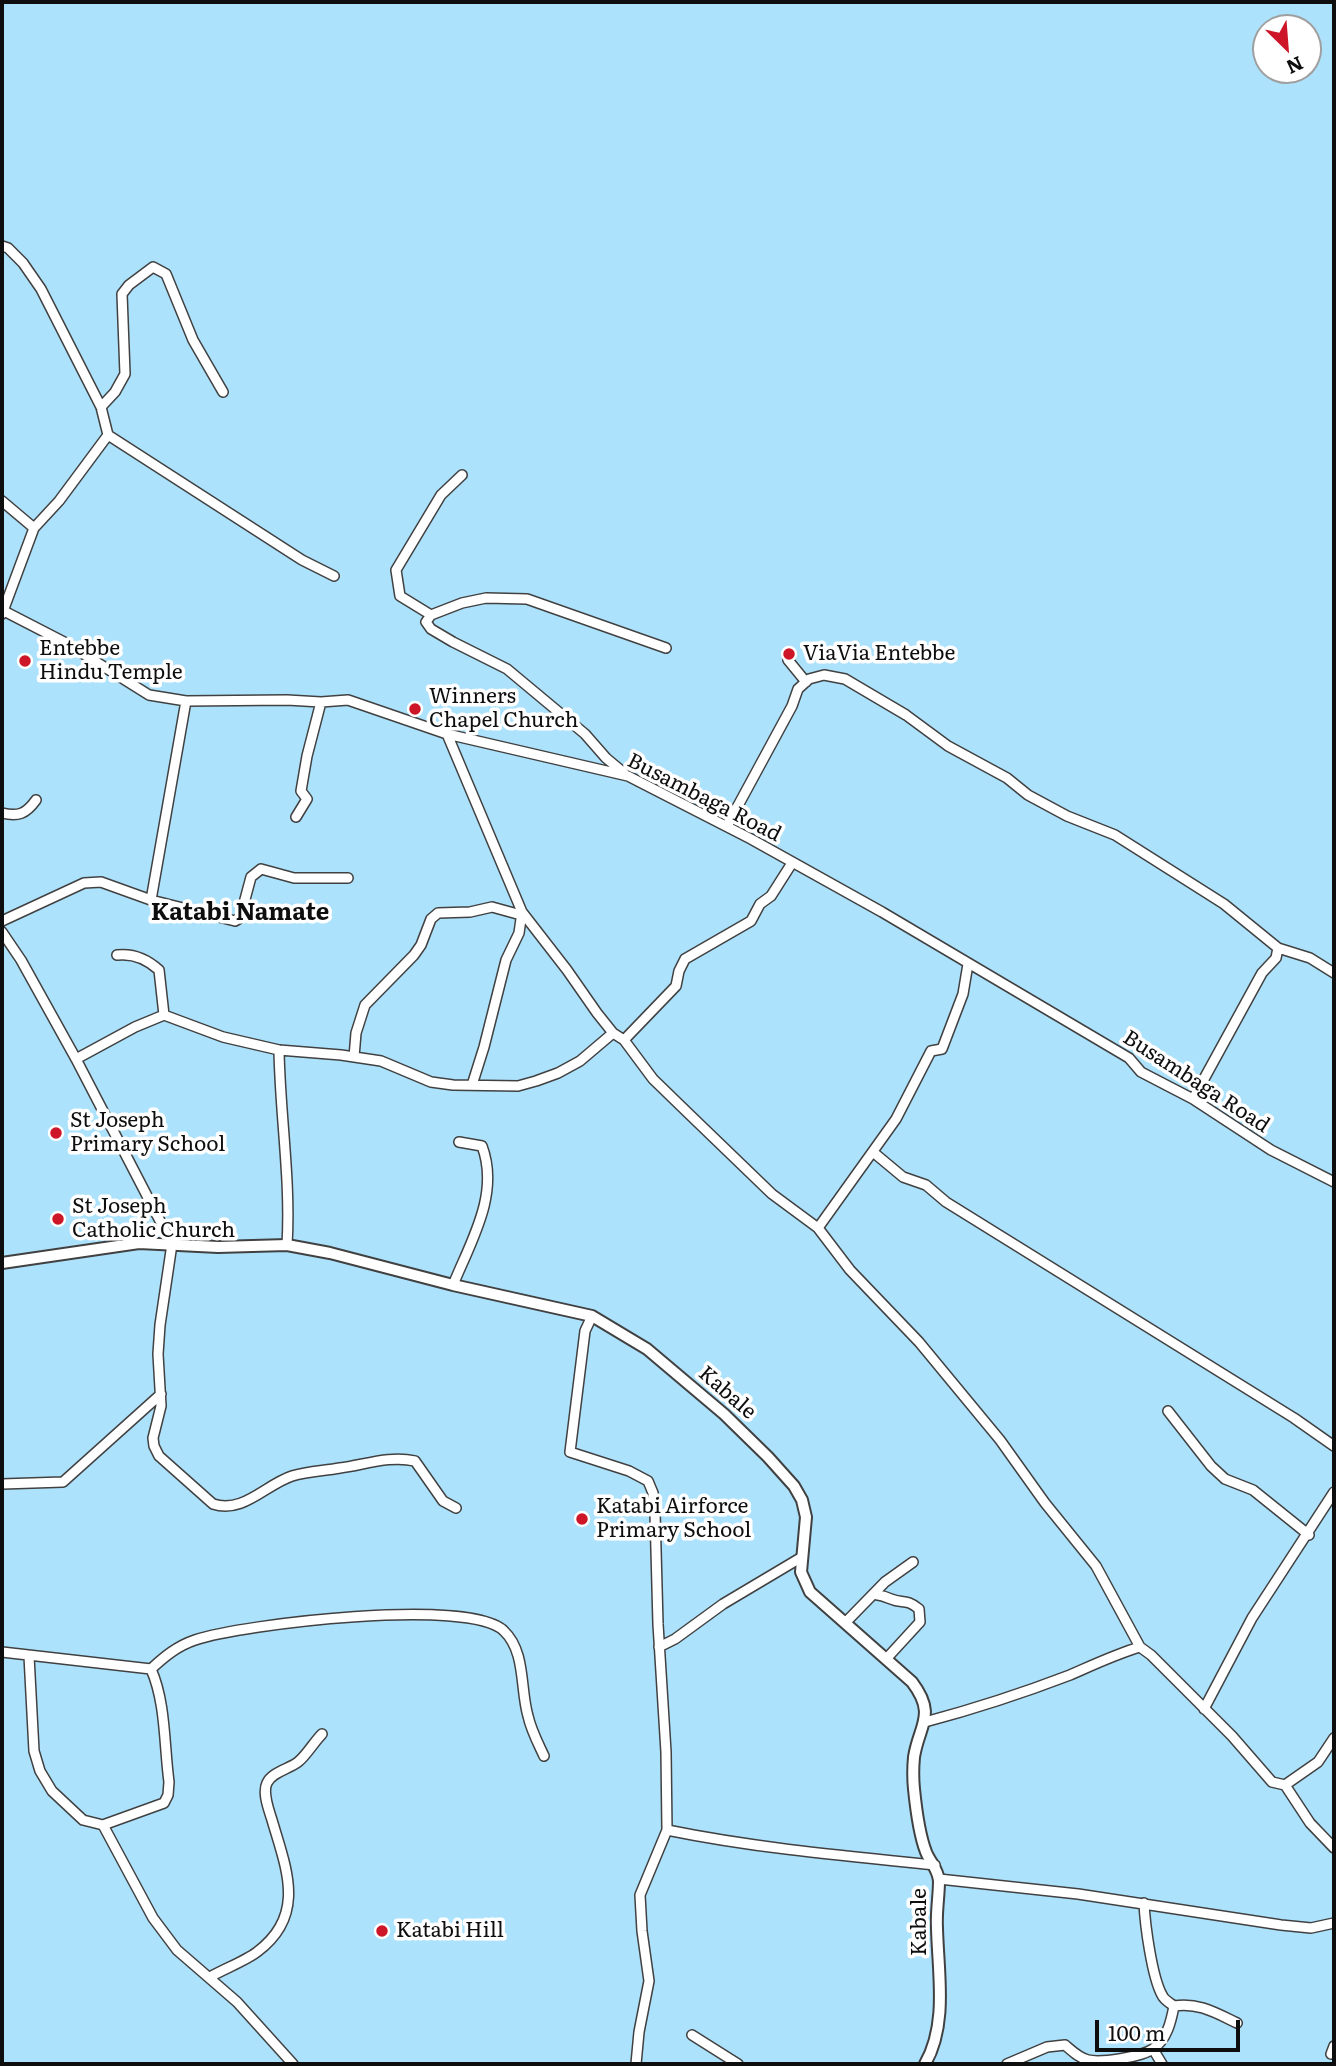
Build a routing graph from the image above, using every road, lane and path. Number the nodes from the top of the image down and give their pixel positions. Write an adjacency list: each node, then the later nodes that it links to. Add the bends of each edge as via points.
1 (2, 246): 3 (street, via 23,263 41,289)
2 (223, 392): 3 (street, via 193,341 166,274 153,267 122,293 125,374)
3 (102, 407): 4 (street)
4 (108, 435): 7 (street); 8 (street)
5 (462, 475): 10 (street, via 441,495 396,570 400,596)
6 (2, 501): 7 (street)
7 (34, 528): 9 (street)
8 (334, 576)
9 (2, 612): 14 (street, Busambaga Road, via 66,643 149,695)
10 (431, 615): 11 (street, via 486,598 527,599); 17 (street, via 426,622 431,629 507,669)
11 (666, 648)
12 (788, 660): 13 (street)
13 (806, 681): 21 (street); 28 (street, via 824,676 845,679 869,692 1028,794 1115,835 1224,904)
14 (186, 701): 15 (street, Busambaga Road); 24 (street)
15 (321, 702): 16 (street, Busambaga Road, via 348,701); 20 (street, via 301,791 307,799)
16 (447, 734): 17 (street, Busambaga Road); 25 (street)
17 (628, 776): 21 (street, Busambaga Road)
18 (36, 800): 19 (street, via 28,811 15,816)
19 (2, 813)
20 (296, 817)
21 (727, 826): 22 (street, Busambaga Road)
22 (792, 863): 30 (street, Busambaga Road); 34 (street, via 751,921 685,959 676,986)
23 (348, 878): 24 (street, via 294,878 261,869 251,877 240,918 235,921)
24 (151, 900): 26 (street, via 101,882 84,883)
25 (521, 913): 33 (street); 36 (street, via 492,907 438,913 414,955 365,1005); 38 (street, via 519,933 506,960)
26 (2, 921)
27 (2, 932): 37 (street)
28 (1278, 948): 31 (street, via 1310,958); 39 (street)
29 (117, 955): 32 (street, via 148,960 159,970)
30 (968, 964): 39 (street, Busambaga Road, via 1129,1058 1141,1072); 41 (street, via 963,994 942,1049 931,1051 896,1119)
31 (1334, 973)
32 (164, 1014): 35 (street, via 223,1037); 37 (street)
33 (612, 1033): 34 (street); 38 (street, via 558,1073 518,1086)
34 (624, 1040): 43 (street, via 653,1079 688,1114 772,1194)
35 (279, 1050): 36 (street); 45 (street, via 287,1150)
36 (354, 1056): 38 (street, via 382,1061 431,1082)
37 (76, 1059): 44 (street)
38 (472, 1086)
39 (1193, 1099): 42 (street, Busambaga Road, via 1271,1150)
40 (459, 1142): 47 (street, via 482,1146 488,1187 484,1211)
41 (873, 1152): 43 (street); 51 (street, via 903,1177 926,1185 946,1202)
42 (1334, 1182)
43 (818, 1228): 61 (street, via 1000,1440 1096,1566)
44 (172, 1244): 45 (street, Kabale); 46 (street, Kabale, via 139,1243); 49 (street, via 160,1325)
45 (287, 1245): 47 (street, Kabale)
46 (2, 1264)
47 (453, 1285): 48 (street, Kabale)
48 (592, 1315): 56 (street, Kabale, via 647,1349 724,1414 794,1486 806,1517); 60 (street, via 585,1331 570,1452 648,1481 656,1513)
49 (161, 1394): 52 (street, via 63,1482); 54 (street, via 154,1446 159,1456 213,1504 234,1507 290,1477 315,1470 402,1458 415,1461 443,1501)
50 (1168, 1411): 55 (street, via 1225,1479 1253,1490)
51 (1334, 1446)
52 (2, 1484)
53 (1334, 1492): 55 (street)
54 (456, 1508)
55 (1309, 1535): 66 (street, via 1252,1618)
56 (802, 1557): 59 (street, Kabale, via 801,1572 810,1592); 60 (street)
57 (913, 1562): 58 (street)
58 (873, 1594): 59 (street); 64 (street, via 911,1602 919,1609 920,1622)
59 (845, 1623): 64 (street, Kabale)
60 (659, 1647): 73 (street)
61 (1140, 1647): 66 (street); 67 (street, via 1021,1693)
62 (2, 1652): 63 (street)
63 (29, 1656): 65 (street); 72 (street, via 31,1729 40,1771 52,1791 83,1820)
64 (887, 1658): 67 (street, Kabale, via 920,1693)
65 (150, 1669): 70 (street, via 171,1651 196,1640 274,1625 354,1616 434,1615 493,1622 505,1632 520,1662 528,1719); 72 (street, via 158,1684 168,1795 164,1803)
66 (1204, 1709): 71 (street, via 1272,1782)
67 (925, 1722): 75 (street, Kabale, via 914,1756 914,1789 926,1852)
68 (322, 1734): 79 (street, via 299,1762 267,1783 267,1800 290,1892 285,1916 275,1935 257,1952)
69 (1334, 1738): 71 (street, via 1318,1762)
70 (544, 1756)
71 (1285, 1785): 74 (street, via 1310,1824)
72 (103, 1825): 79 (street, via 153,1918 177,1950)
73 (667, 1830): 75 (street, via 715,1840); 85 (street, via 640,1895 649,1981)
74 (1334, 1848)
75 (935, 1865): 76 (street, Kabale)
76 (939, 1879): 77 (street); 87 (street, Kabale, via 939,2019)
77 (1144, 1903): 78 (street, via 1291,1926); 80 (street, via 1157,1977 1163,1997)
78 (1334, 1923)
79 (210, 1977): 84 (street)
80 (1174, 2006): 81 (street, via 1206,2008); 83 (street, via 1169,2029)
81 (1237, 2023)
82 (692, 2035): 86 (street)
83 (1153, 2049): 88 (street, via 1124,2058 1088,2061 1065,2045 1055,2045); 89 (street)
84 (293, 2064)
85 (636, 2064)
86 (738, 2064)
87 (925, 2064)
88 (1007, 2064)
89 (1162, 2064)

